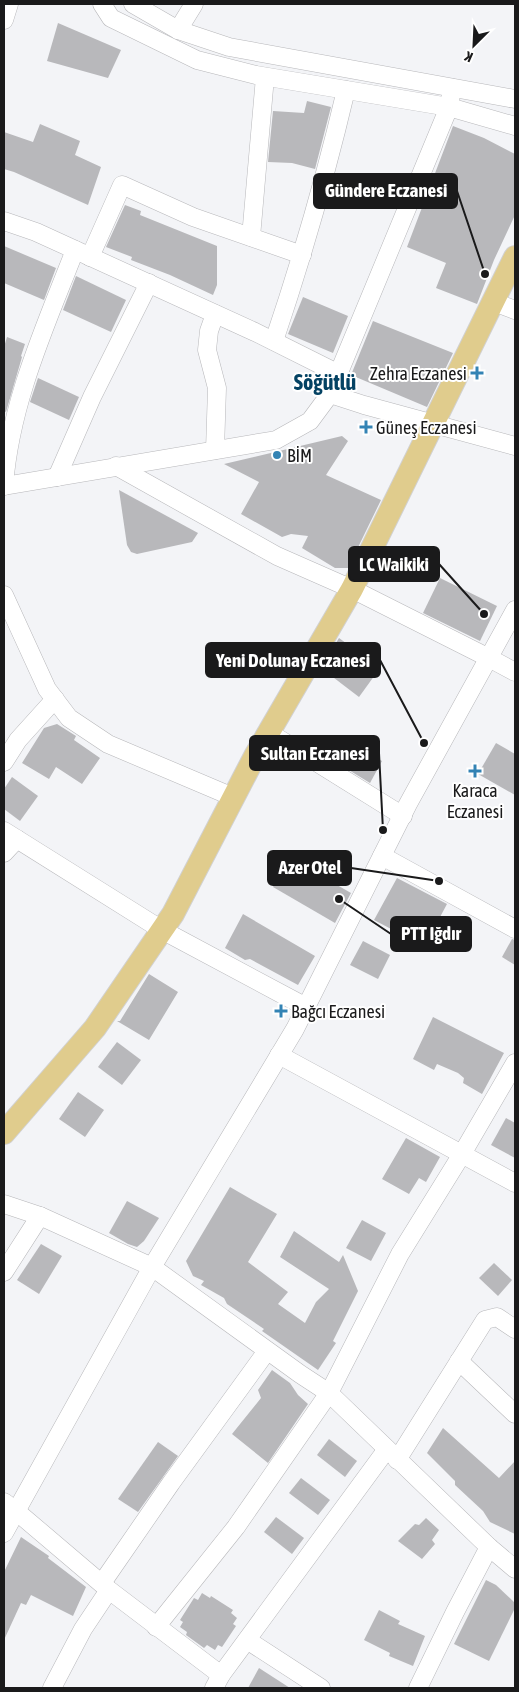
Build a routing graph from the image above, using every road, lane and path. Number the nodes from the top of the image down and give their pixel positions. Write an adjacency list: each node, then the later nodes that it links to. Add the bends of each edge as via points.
1 (9, 4): 5 (street)
2 (102, 4): 7 (street, via 111,18 197,60)
3 (133, 4): 6 (street)
4 (194, 4): 6 (street)
5 (4, 20)
6 (178, 30): 8 (street, via 229,47)
7 (265, 77): 9 (street); 14 (street)
8 (452, 88): 10 (street); 11 (street)
9 (346, 90): 11 (street); 16 (street)
10 (515, 99)
11 (449, 107): 12 (street); 23 (street)
12 (515, 126)
13 (4, 221): 15 (street)
14 (251, 237): 15 (street, via 193,217 122,185); 16 (street)
15 (83, 254): 18 (street); 30 (street, via 30,363 6,457)
16 (302, 255): 22 (street)
17 (513, 269): 19 (main road)
18 (148, 283): 21 (street); 29 (street)
19 (494, 302): 20 (street); 25 (main road)
20 (515, 310)
21 (215, 314): 22 (street); 27 (street, via 207,350 217,388)
22 (274, 341): 23 (street)
23 (339, 374): 24 (street)
24 (330, 394): 25 (street); 27 (street, via 310,421 276,440)
25 (434, 423): 26 (street); 31 (main road)
26 (515, 446)
27 (215, 450): 28 (street)
28 (116, 466): 29 (street); 31 (street, via 277,556)
29 (57, 477): 30 (street)
30 (4, 486)
31 (352, 589): 34 (street); 37 (main road)
32 (4, 596): 36 (street, via 47,689)
33 (515, 610): 34 (street)
34 (490, 658): 35 (street); 40 (street)
35 (515, 672)
36 (55, 699): 38 (street, via 18,740); 39 (street, via 69,718 108,744)
37 (268, 732): 39 (main road); 40 (street)
38 (4, 762)
39 (233, 797): 45 (main road)
40 (402, 816): 43 (street)
41 (10, 835): 42 (street); 45 (street)
42 (4, 853)
43 (382, 856): 44 (street); 46 (street)
44 (515, 929)
45 (162, 930): 46 (street); 49 (main road, via 95,1028)
46 (306, 1007): 47 (street)
47 (279, 1055): 50 (street); 54 (street)
48 (515, 1063): 50 (street)
49 (4, 1133)
50 (462, 1154): 51 (street); 59 (street, via 400,1254)
51 (515, 1183)
52 (4, 1204): 53 (street)
53 (40, 1216): 54 (street); 55 (street)
54 (152, 1267): 57 (street); 62 (street)
55 (4, 1272)
56 (515, 1329): 58 (street, via 497,1317 485,1320)
57 (267, 1351): 59 (street); 66 (street, via 166,1490)
58 (459, 1361): 60 (street); 61 (street)
59 (329, 1393): 61 (street); 67 (street, via 236,1526)
60 (515, 1414)
61 (392, 1454): 64 (street); 68 (street)
62 (10, 1506): 63 (street); 66 (street)
63 (4, 1533)
64 (489, 1547): 65 (street); 72 (street)
65 (515, 1569)
66 (105, 1587): 67 (street); 70 (street)
67 (156, 1626): 69 (street)
68 (247, 1640): 69 (street); 71 (street)
69 (218, 1682)
70 (52, 1688)
71 (321, 1688)
72 (418, 1688)

